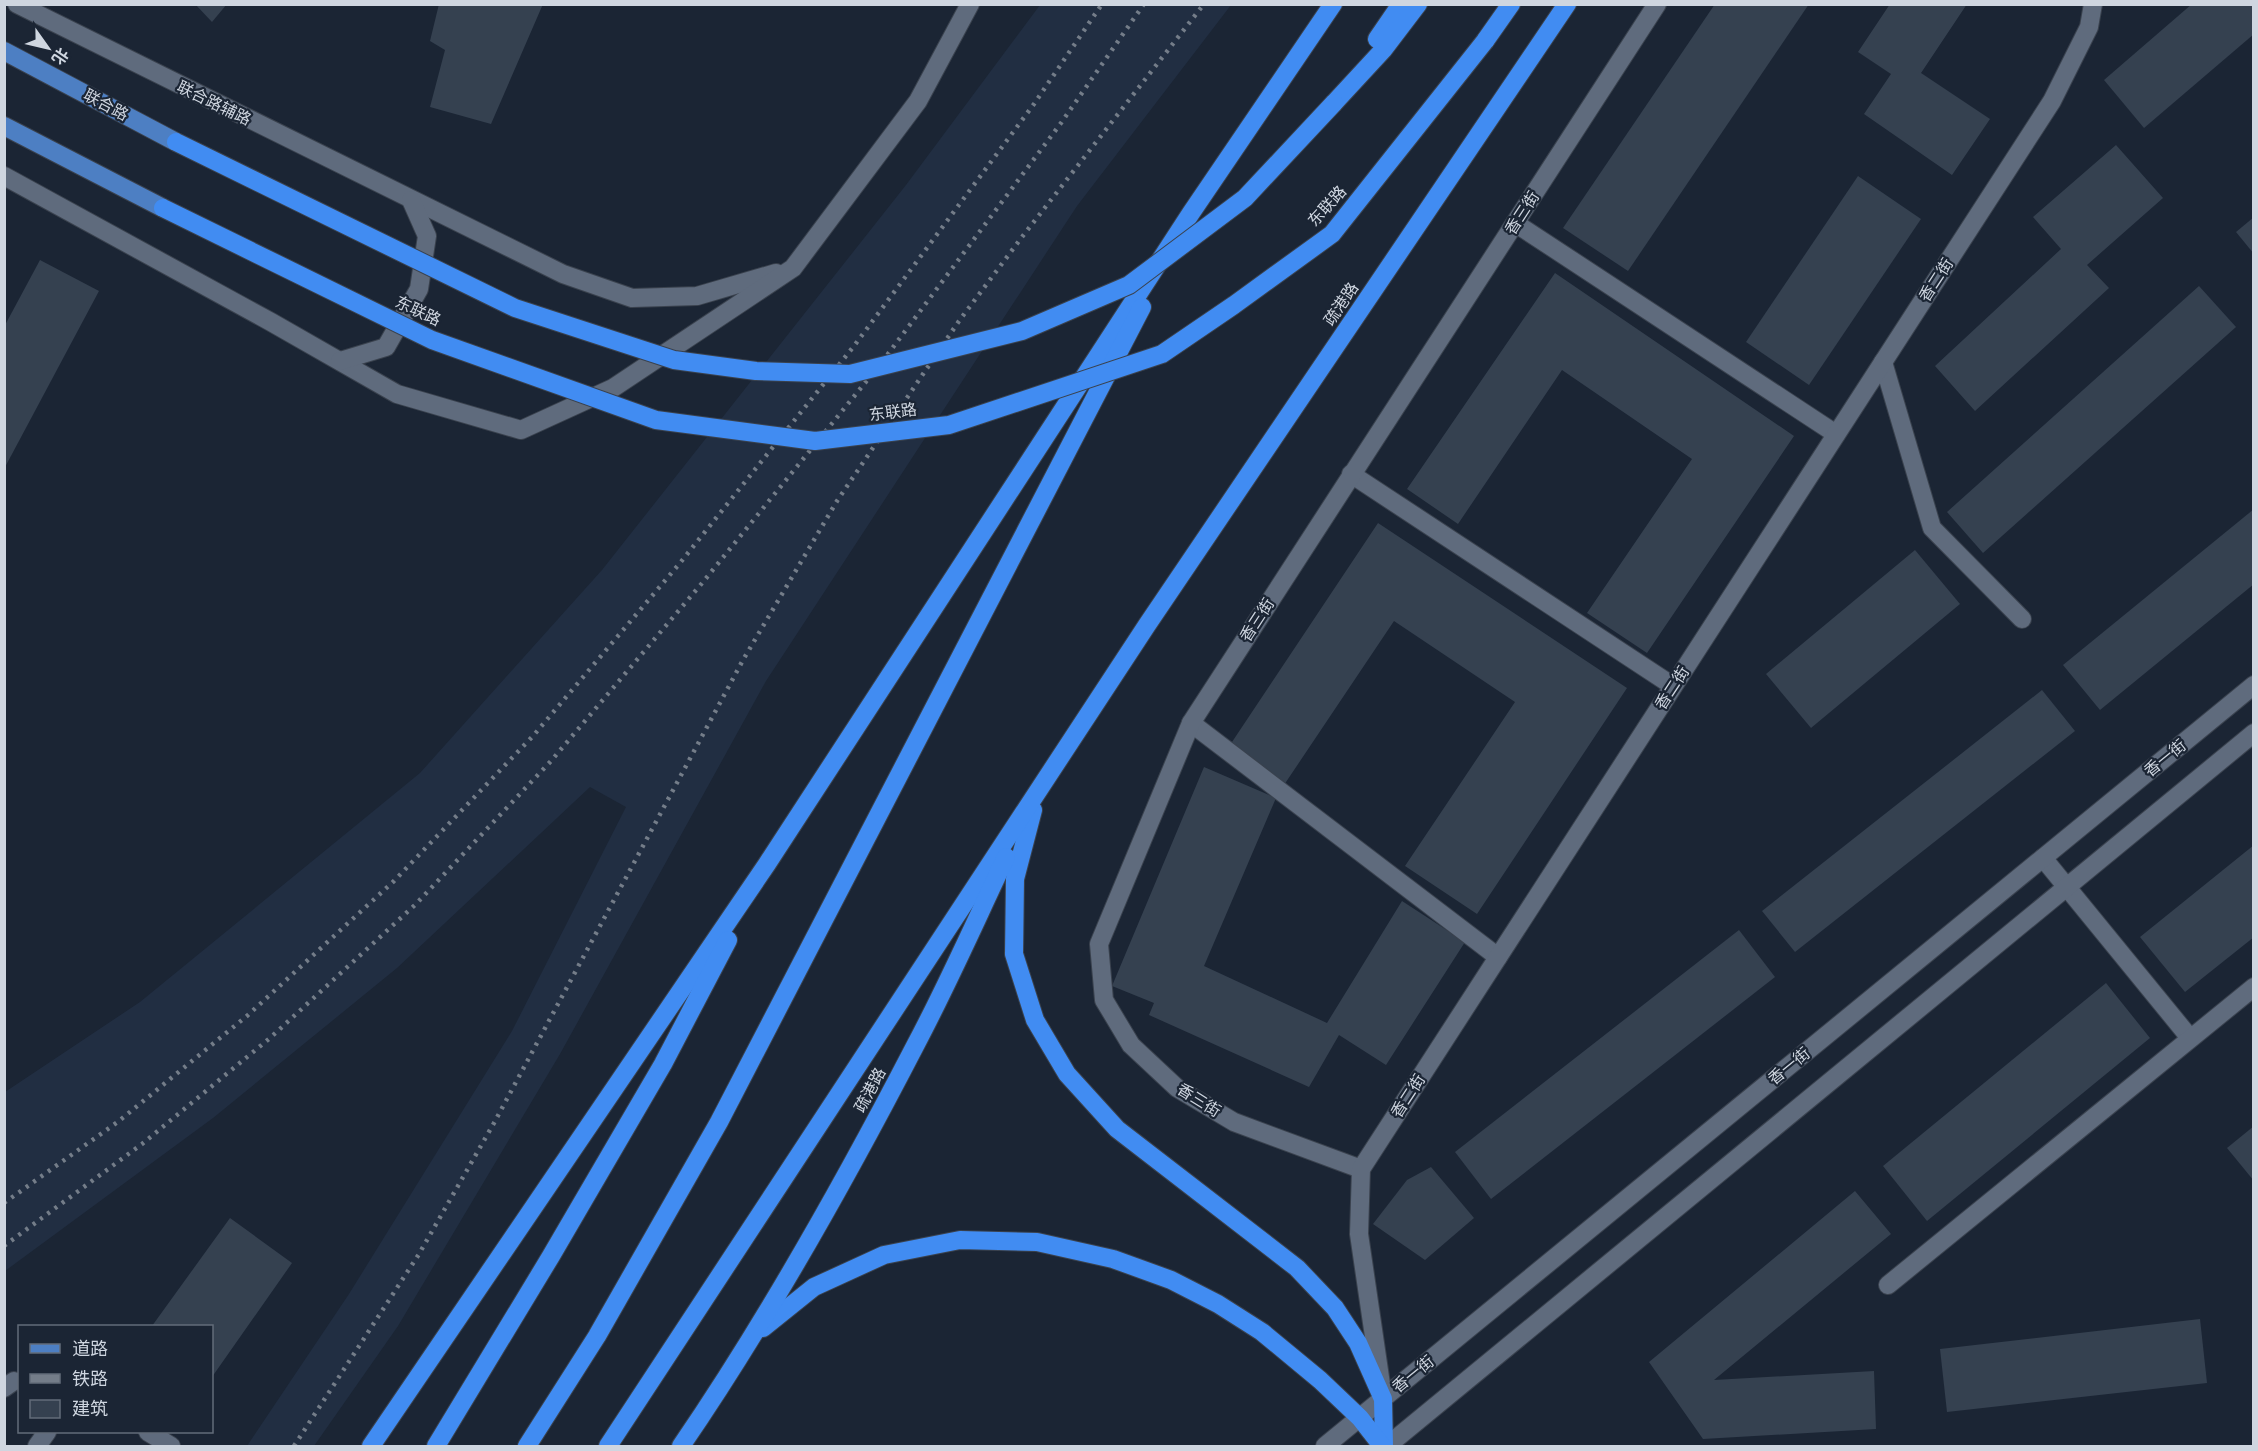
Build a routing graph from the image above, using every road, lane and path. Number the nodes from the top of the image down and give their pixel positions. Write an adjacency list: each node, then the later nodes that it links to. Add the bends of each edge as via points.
1 (17, 4): 15 (street, 联合路辅路)
2 (970, 4): 19 (street, via 918,101)
3 (1333, 4): 17 (highway)
4 (1401, 4): 11 (highway)
5 (1418, 4): 11 (highway, via 1383,50)
6 (1511, 4): 16 (highway, 东联路, bridge, via 1332,234 1162,354 949,425 815,441 656,420 432,340)
7 (1567, 4): 29 (highway, 疏港路)
8 (1657, 4): 18 (street, 香三街)
9 (2093, 4): 21 (street, 香二街, via 2088,27 2052,101)
10 (4, 51): 13 (main road, 联合路)
11 (1334, 103): 13 (highway, bridge, via 1245,198 1129,285 1022,331 850,374 756,371 674,360 515,308)
12 (4, 126): 16 (main road)
13 (176, 142)
14 (4, 176): 20 (street)
15 (411, 200): 19 (street, 联合路辅路, via 563,274 632,298 697,296); 20 (street, via 427,236 419,289 386,347)
16 (163, 208)
17 (1191, 213): 31 (highway); 47 (highway, via 719,1122 597,1336)
18 (1515, 223): 22 (street); 23 (street, 香三街)
19 (793, 268): 20 (street, via 613,388 521,430 397,394)
20 (340, 362)
21 (1883, 362): 22 (street, 香二街); 24 (street, via 1932,528)
22 (1836, 434): 26 (street, 香二街)
23 (1351, 474): 26 (street); 27 (street, 香三街)
24 (2022, 619)
25 (2253, 686): 30 (street, 香一街)
26 (1673, 687): 33 (street, 香二街)
27 (1191, 723): 33 (street); 36 (street, 香三街, via 1099,944 1104,1000 1131,1045 1177,1088 1234,1122)
28 (2253, 733): 32 (street)
29 (1037, 794): 38 (highway, 疏港路, via 916,1044 811,1239); 39 (highway, via 1015,879 1014,943 1035,1020 1067,1074 1117,1129 1297,1268 1335,1308 1358,1343); 48 (highway)
30 (2043, 858): 32 (street); 39 (street, 香一街)
31 (767, 864): 45 (highway); 46 (highway, via 663,1064)
32 (2067, 887): 35 (street); 51 (street)
33 (1498, 957): 36 (street, 香二街)
34 (2253, 987): 35 (street)
35 (2190, 1038): 37 (street)
36 (1360, 1169): 39 (street, via 1359,1234)
37 (1888, 1285)
38 (752, 1337): 40 (highway, via 814,1287 884,1255 960,1239 1037,1242 1113,1259 1171,1280 1218,1304 1262,1332); 49 (highway, 疏港路)
39 (1383, 1399): 40 (street, 香一街); 51 (highway)
40 (1360, 1418): 50 (street, 香一街); 51 (highway)
41 (46, 1433): 43 (street)
42 (151, 1433): 44 (street)
43 (37, 1446)
44 (171, 1446)
45 (370, 1446)
46 (436, 1446)
47 (527, 1446)
48 (608, 1446)
49 (681, 1446)
50 (1325, 1446)
51 (1384, 1446)

